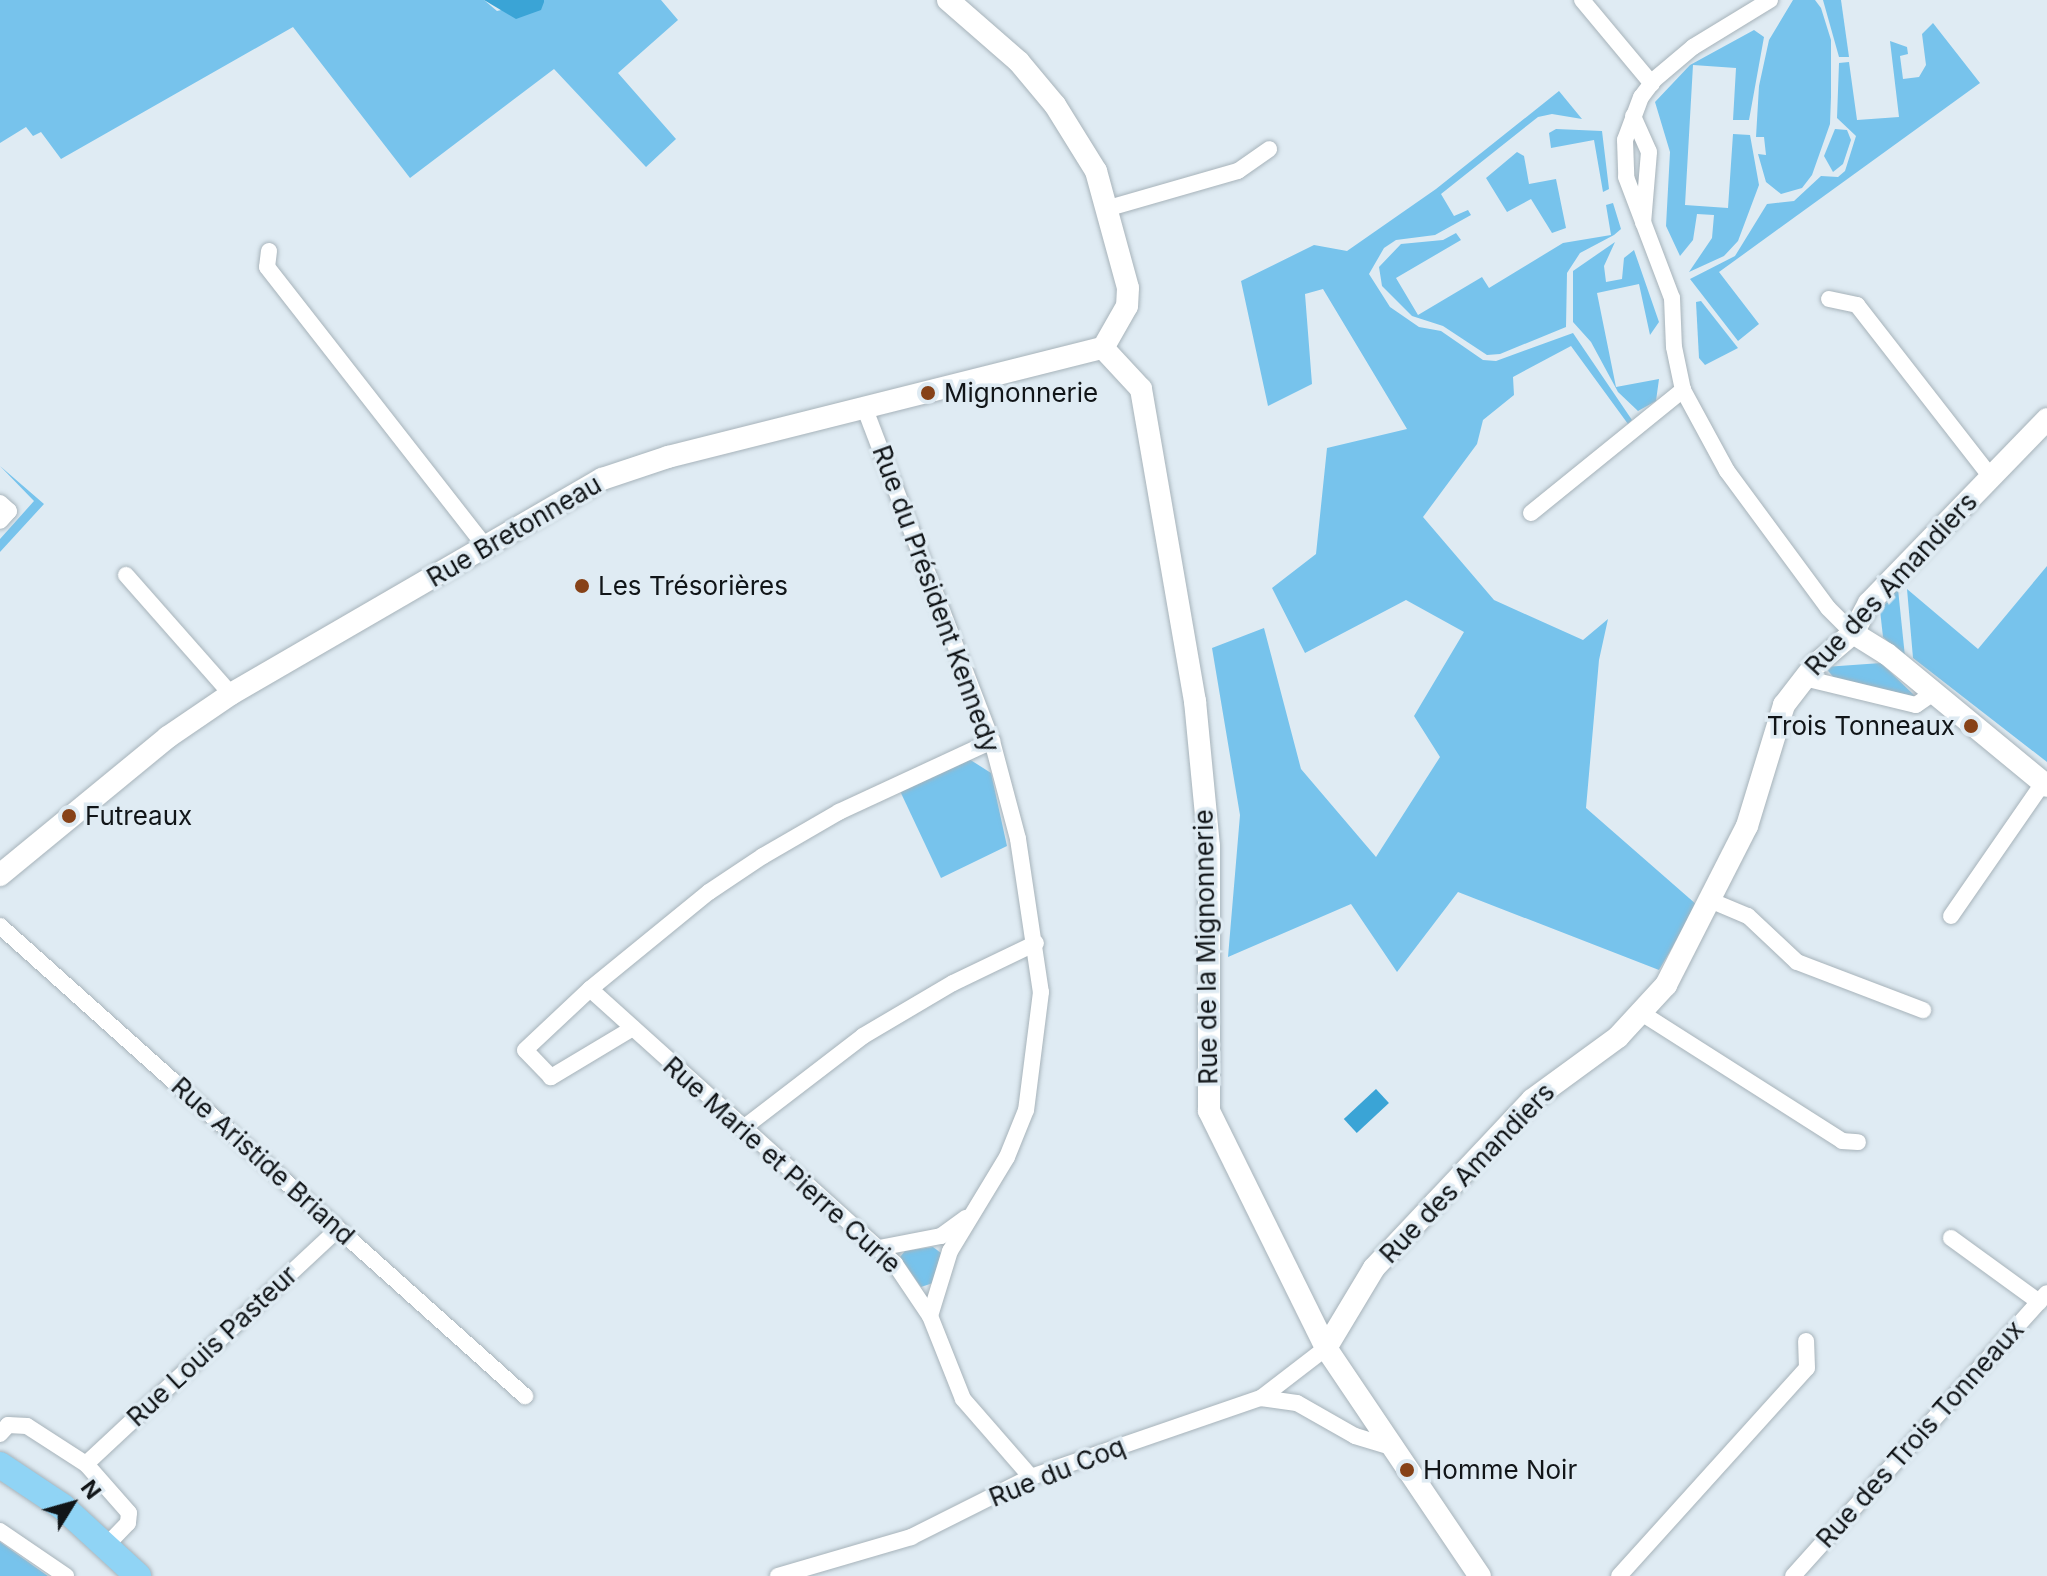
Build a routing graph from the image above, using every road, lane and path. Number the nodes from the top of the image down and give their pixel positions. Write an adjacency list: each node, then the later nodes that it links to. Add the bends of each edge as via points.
1 (948, 0): 7 (street, via 1019,62 1055,105 1087,153)
2 (1582, 0): 4 (street)
3 (1770, 0): 4 (street, via 1693,47)
4 (1652, 84): 5 (street)
5 (1631, 122): 8 (street, via 1626,177); 8 (street, via 1649,152)
6 (1269, 149): 7 (street, via 1238,171)
7 (1109, 208): 11 (street, via 1127,306)
8 (1643, 228): 12 (street, via 1672,298)
9 (269, 251): 19 (street, via 267,267)
10 (1829, 299): 15 (street, via 1857,305)
11 (1103, 348): 13 (street, Rue Bretonneau); 45 (street, Rue de la Mignonnerie, via 1141,389 1193,686 1209,846 1209,1111)
12 (1683, 390): 17 (street); 21 (street, via 1727,471 1828,608)
13 (865, 409): 19 (street, Rue Bretonneau, via 637,465 568,497); 25 (street, Rue du Président Kennedy)
14 (2047, 419): 15 (street, Rue des Amandiers)
15 (1991, 477): 21 (street, Rue des Amandiers, via 1869,603)
16 (0, 503): 18 (street, via 9,511)
17 (1531, 513)
18 (0, 521)
19 (486, 547): 23 (street, Rue Bretonneau)
20 (126, 575): 23 (street)
21 (1853, 633): 22 (street, Rue des Amandiers); 24 (street)
22 (1804, 678): 24 (street, via 1916,705); 28 (street, Rue des Amandiers, via 1784,705 1747,826)
23 (231, 694): 27 (street, Rue Bretonneau, via 168,737)
24 (1932, 694): 26 (street)
25 (992, 741): 31 (street, Rue du Président Kennedy, via 1018,839); 32 (street, via 839,812 763,856 709,892)
26 (2045, 785): 29 (street)
27 (0, 875)
28 (1712, 901): 33 (street, via 1748,916 1797,962); 34 (street, Rue des Amandiers, via 1666,985)
29 (1951, 916)
30 (0, 926): 39 (street, Rue Aristide Briand)
31 (1036, 943): 36 (street, via 873,1029); 38 (street, Rue du Président Kennedy, via 1040,1023 1031,1085 1017,1134)
32 (590, 989): 35 (street, Rue Marie et Pierre Curie); 35 (street, via 525,1050 537,1066 551,1077)
33 (1923, 1010)
34 (1643, 1014): 37 (street, via 1842,1141); 45 (street, Rue des Amandiers, via 1532,1100 1374,1268)
35 (633, 1028): 36 (street, Rue Marie et Pierre Curie)
36 (742, 1129): 41 (street, Rue Marie et Pierre Curie)
37 (1858, 1142)
38 (979, 1206): 41 (street, Rue du Président Kennedy, via 941,1236); 43 (street, Rue du Président Kennedy, via 950,1251)
39 (338, 1229): 46 (street, Rue Aristide Briand); 50 (street, Rue Louis Pasteur)
40 (1951, 1238): 42 (street)
41 (879, 1248): 43 (street, Rue Marie et Pierre Curie)
42 (2043, 1297): 60 (street, Rue des Trois Tonneaux)
43 (930, 1316): 52 (street, Rue Marie et Pierre Curie, via 963,1399)
44 (1806, 1341): 59 (street, via 1807,1368)
45 (1326, 1348): 47 (street, Rue du Coq); 49 (street, Rue de la Mignonnerie)
46 (525, 1396)
47 (1261, 1398): 49 (street, via 1297,1403 1355,1436); 52 (street, Rue du Coq)
48 (0, 1434): 50 (street, via 8,1425 27,1426)
49 (1392, 1447): 55 (street, Rue de la Mignonnerie)
50 (86, 1464): 54 (street, via 129,1513 128,1523)
51 (0, 1465): 54 (main road, via 28,1480)
52 (1031, 1477): 58 (street, Rue du Coq, via 911,1537)
53 (0, 1531): 56 (street)
54 (106, 1546): 57 (main road)
55 (1474, 1573)
56 (66, 1576)
57 (138, 1576)
58 (778, 1576)
59 (1619, 1576)
60 (1793, 1576)

